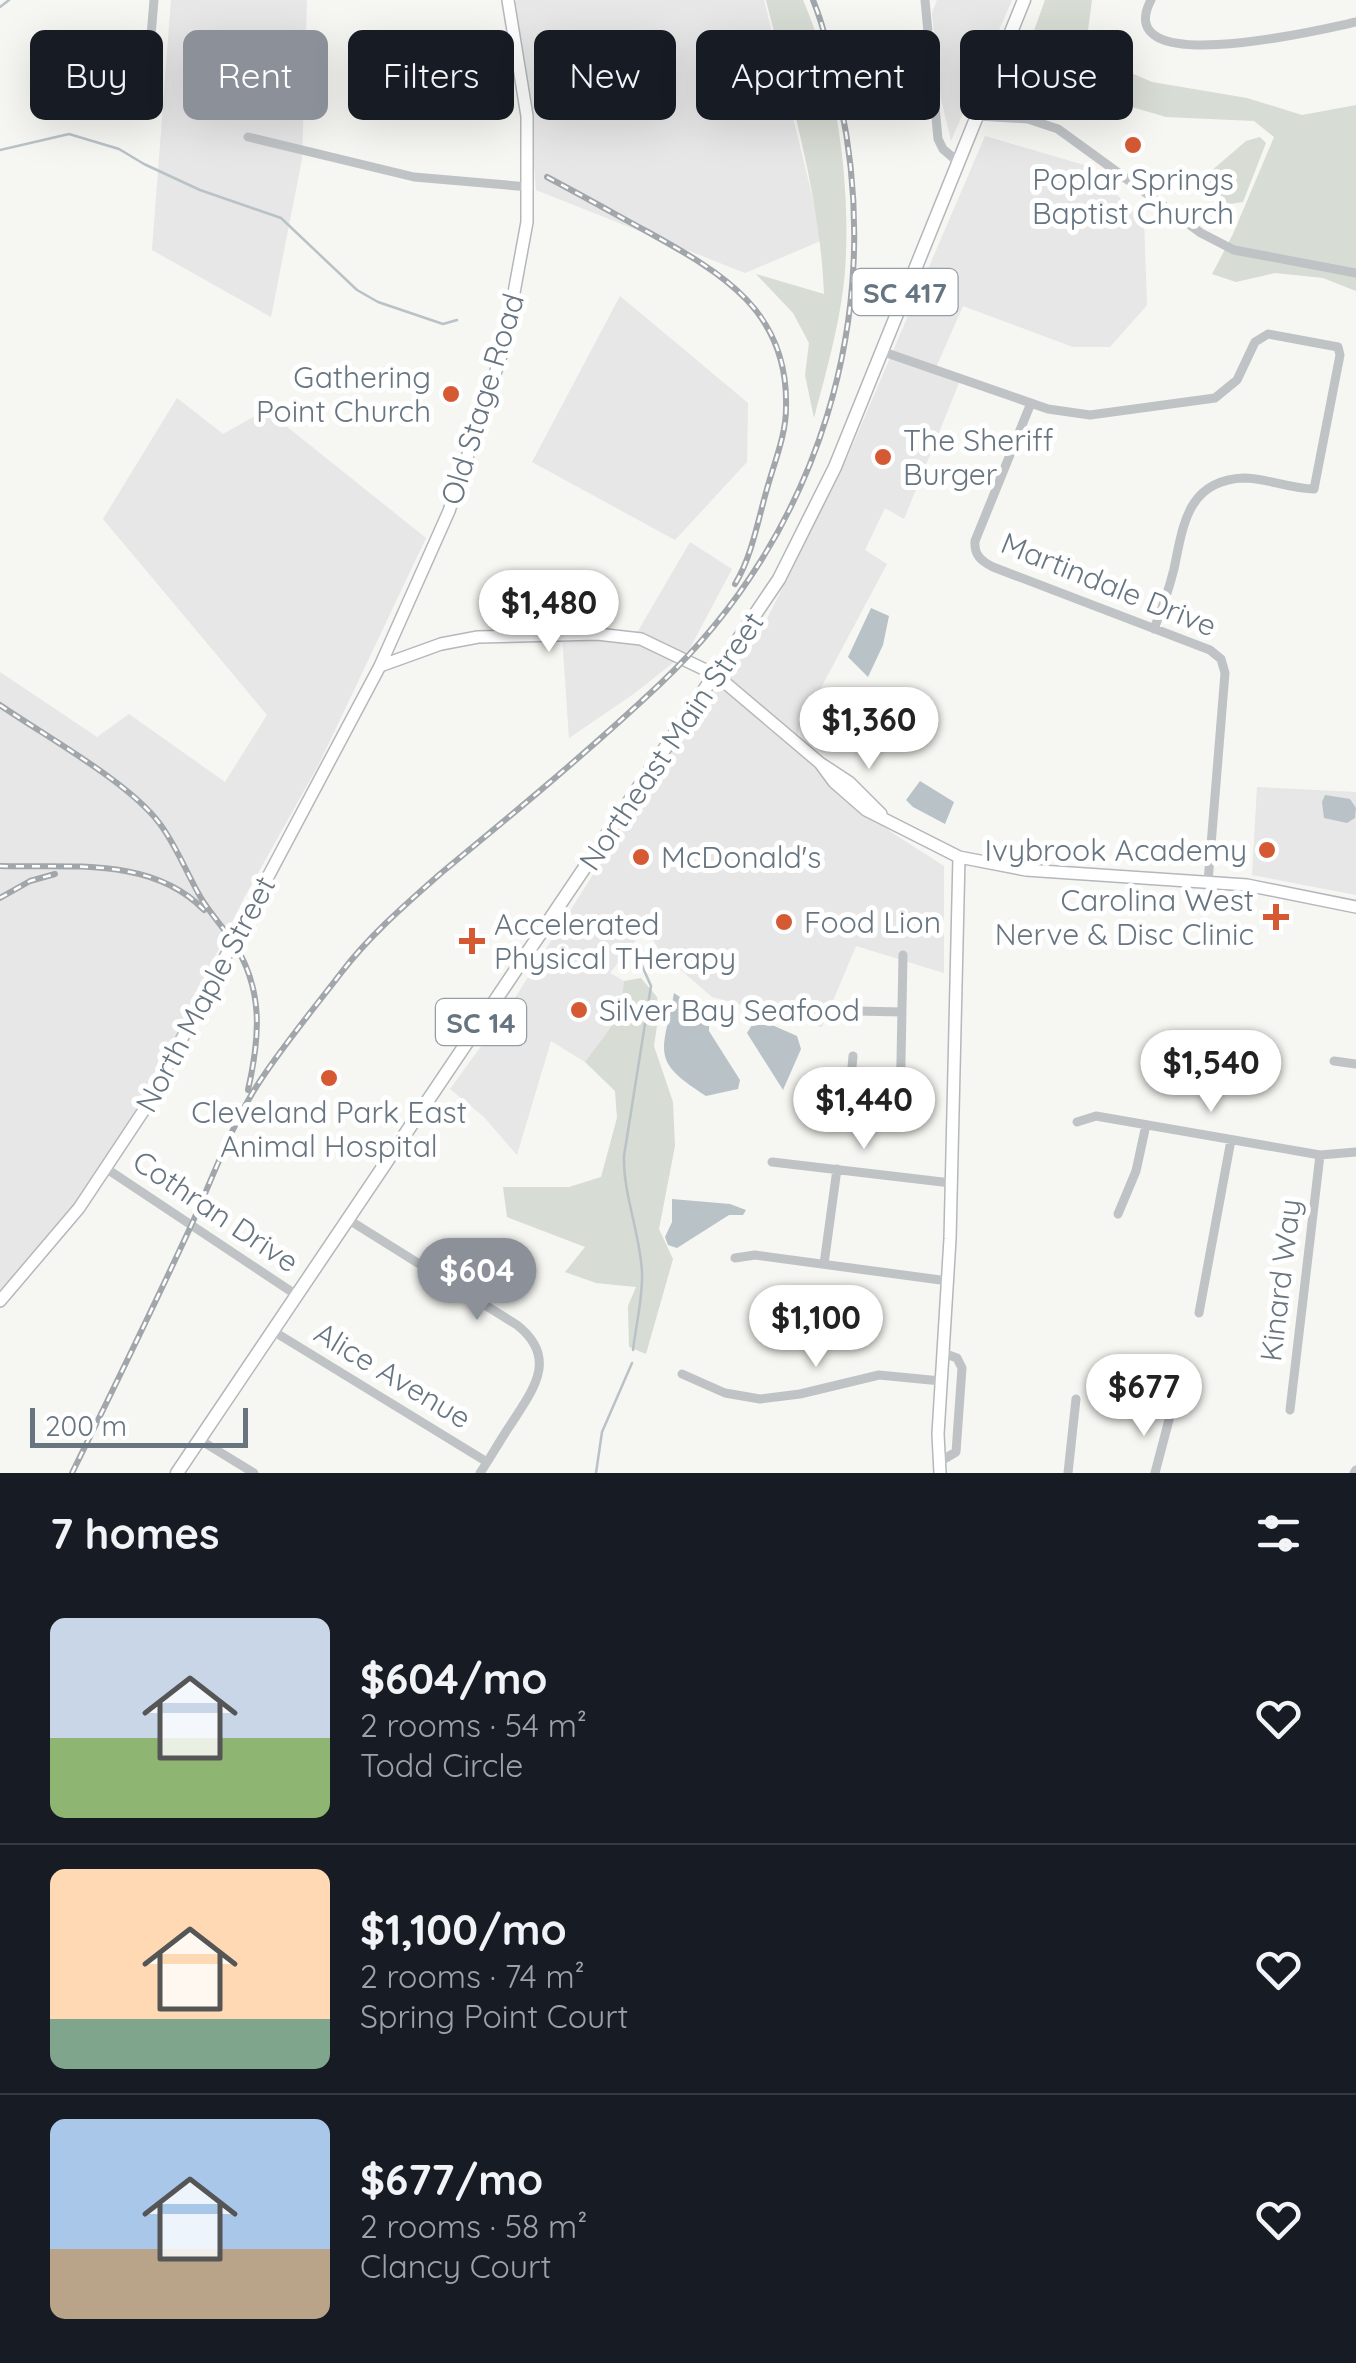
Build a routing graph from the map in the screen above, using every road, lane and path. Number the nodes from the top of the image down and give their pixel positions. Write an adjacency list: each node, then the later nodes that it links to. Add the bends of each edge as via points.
1 (154, 0): 7 (street)
2 (508, 0): 13 (street, Old Stage Road, via 527,116)
3 (925, 0): 12 (street, via 938,139)
4 (1024, 0): 8 (main road, Northeast Main Street / SC 417)
5 (1151, 0): 6 (street, via 1148,28 1176,44 1267,42)
6 (1356, 22)
7 (152, 30)
8 (1012, 30)
9 (975, 120): 12 (main road, Northeast Main Street / SC 417)
10 (1031, 120): 14 (street, via 1058,129 1234,250)
11 (248, 137): 13 (street, via 414,177)
12 (958, 162): 15 (main road, Northeast Main Street / SC 417)
13 (529, 187): 18 (street, Old Stage Road, via 515,302 488,403)
14 (1356, 273)
15 (881, 350): 16 (street); 19 (main road, Northeast Main Street / SC 417, via 801,538)
16 (1031, 404): 17 (street, Martindale Drive, via 975,541 976,554 993,567); 17 (street, via 1084,415 1203,402 1232,386 1263,336 1340,350 1314,489 1245,478 1200,496 1183,522)
17 (1154, 629): 21 (street, Martindale Drive, via 1215,653 1225,670)
18 (380, 666): 19 (street, via 466,638 597,634 645,640); 39 (street, North Maple Street)
19 (716, 676): 20 (street, via 866,810); 43 (main road, Northeast Main Street / SC 14)
20 (959, 857): 21 (street, via 1026,870); 41 (street)
21 (1208, 882): 22 (street)
22 (1356, 907)
23 (903, 956): 25 (street)
24 (856, 1011): 25 (street)
25 (902, 1012): 30 (street)
26 (853, 1056): 29 (street)
27 (1334, 1061): 28 (street)
28 (1356, 1064)
29 (851, 1077): 30 (street); 31 (street)
30 (900, 1082): 32 (street)
31 (849, 1100)
32 (900, 1114)
33 (1077, 1122): 34 (street, via 1096,1116)
34 (1146, 1125): 35 (street); 42 (street)
35 (1230, 1140): 37 (street); 49 (street)
36 (1356, 1152): 37 (street)
37 (1320, 1155): 55 (street, Kinard Way)
38 (772, 1162): 40 (street)
39 (107, 1169): 47 (street, Cothran Drive); 48 (street, North Maple Street)
40 (837, 1169): 41 (street); 45 (street)
41 (951, 1182): 46 (street)
42 (1118, 1214)
43 (348, 1220): 47 (main road, Northeast Main Street / SC 14); 58 (street, via 534,1342 537,1382)
44 (735, 1258): 45 (street)
45 (824, 1264): 46 (street)
46 (948, 1281): 51 (street)
47 (298, 1296): 50 (main road, Northeast Main Street / SC 14)
48 (0, 1301)
49 (1199, 1313)
50 (273, 1331): 57 (main road, Northeast Main Street / SC 14); 58 (street, Alice Avenue)
51 (943, 1353): 53 (street); 59 (street, via 962,1368 956,1452)
52 (682, 1374): 53 (street, via 726,1393 760,1398 878,1375)
53 (941, 1381): 59 (street)
54 (1076, 1399): 63 (street)
55 (1290, 1410)
56 (1170, 1416): 64 (street)
57 (200, 1440): 60 (main road, Northeast Main Street / SC 14); 61 (street)
58 (487, 1462): 62 (street)
59 (939, 1468)
60 (177, 1473)
61 (254, 1473)
62 (480, 1473)
63 (1068, 1473)
64 (1155, 1473)

